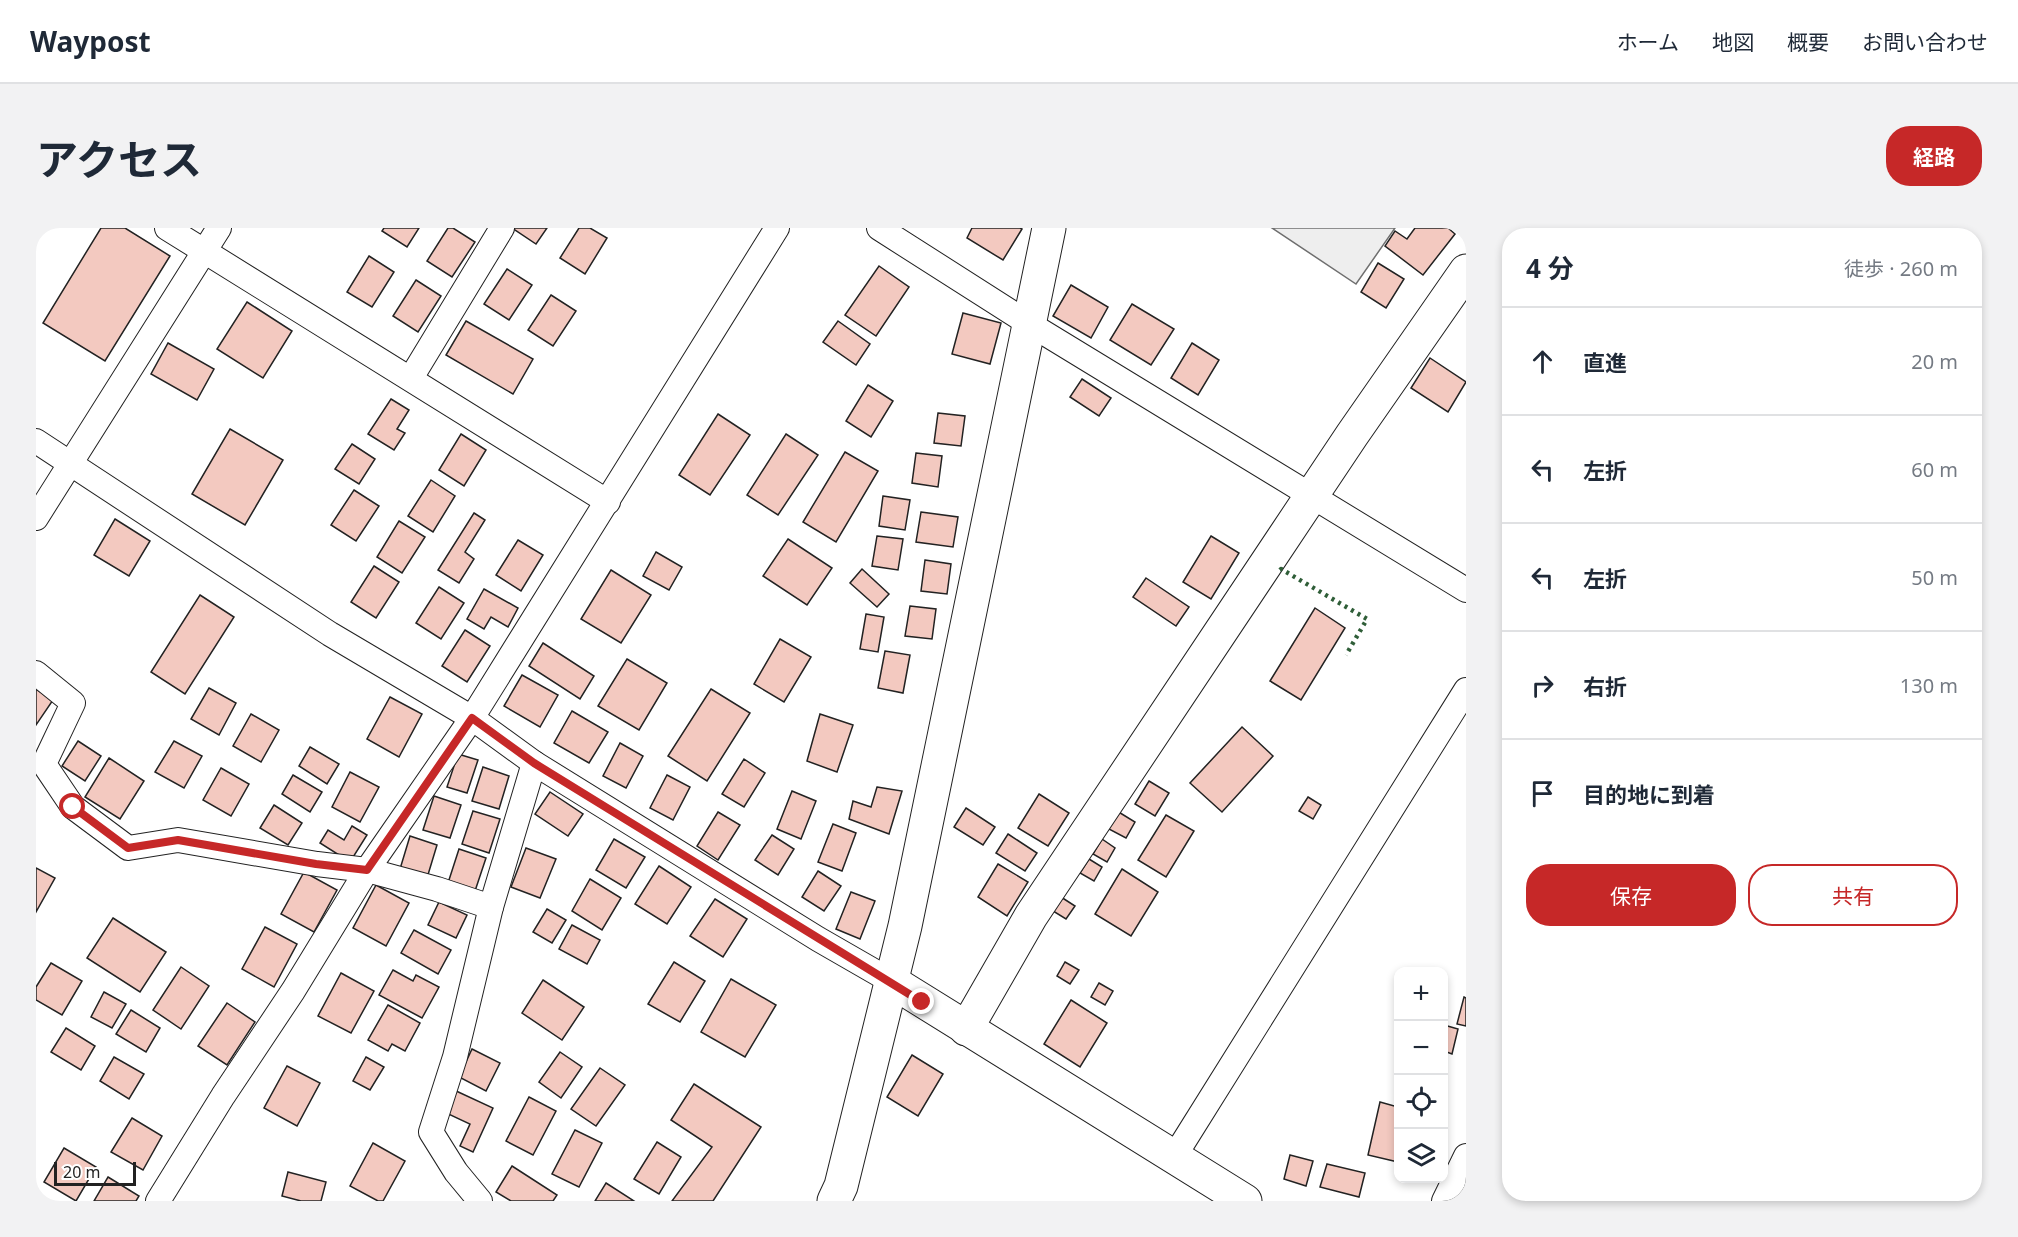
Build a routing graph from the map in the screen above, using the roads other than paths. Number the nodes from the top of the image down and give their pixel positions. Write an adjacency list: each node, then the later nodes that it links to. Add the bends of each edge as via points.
1 (167, 228): 7 (street)
2 (219, 228): 7 (street)
3 (502, 228): 10 (street)
4 (777, 228): 14 (street)
5 (879, 228): 9 (street)
6 (1049, 228): 9 (street)
7 (204, 251): 10 (street); 12 (street)
8 (1466, 271): 13 (street)
9 (1028, 323): 13 (street); 23 (street)
10 (411, 378): 14 (street)
11 (36, 441): 12 (street)
12 (70, 464): 15 (street); 19 (street, via 330,634)
13 (1313, 495): 16 (street); 24 (street, via 1031,916)
14 (608, 502): 19 (street)
15 (36, 518)
16 (1466, 590)
17 (36, 673): 21 (street, via 73,703 44,764 73,807 128,848 178,840)
18 (1466, 690): 26 (street)
19 (472, 718): 20 (street); 21 (street)
20 (534, 763): 22 (street); 23 (street)
21 (367, 870): 22 (street); 27 (street)
22 (491, 907): 28 (street, via 455,1057 431,1132)
23 (891, 981): 24 (street); 29 (street, via 841,1186)
24 (966, 1029): 26 (street)
25 (1466, 1156): 31 (street)
26 (1174, 1157): 30 (street)
27 (158, 1201)
28 (480, 1201)
29 (834, 1201)
30 (1245, 1201)
31 (1444, 1201)

